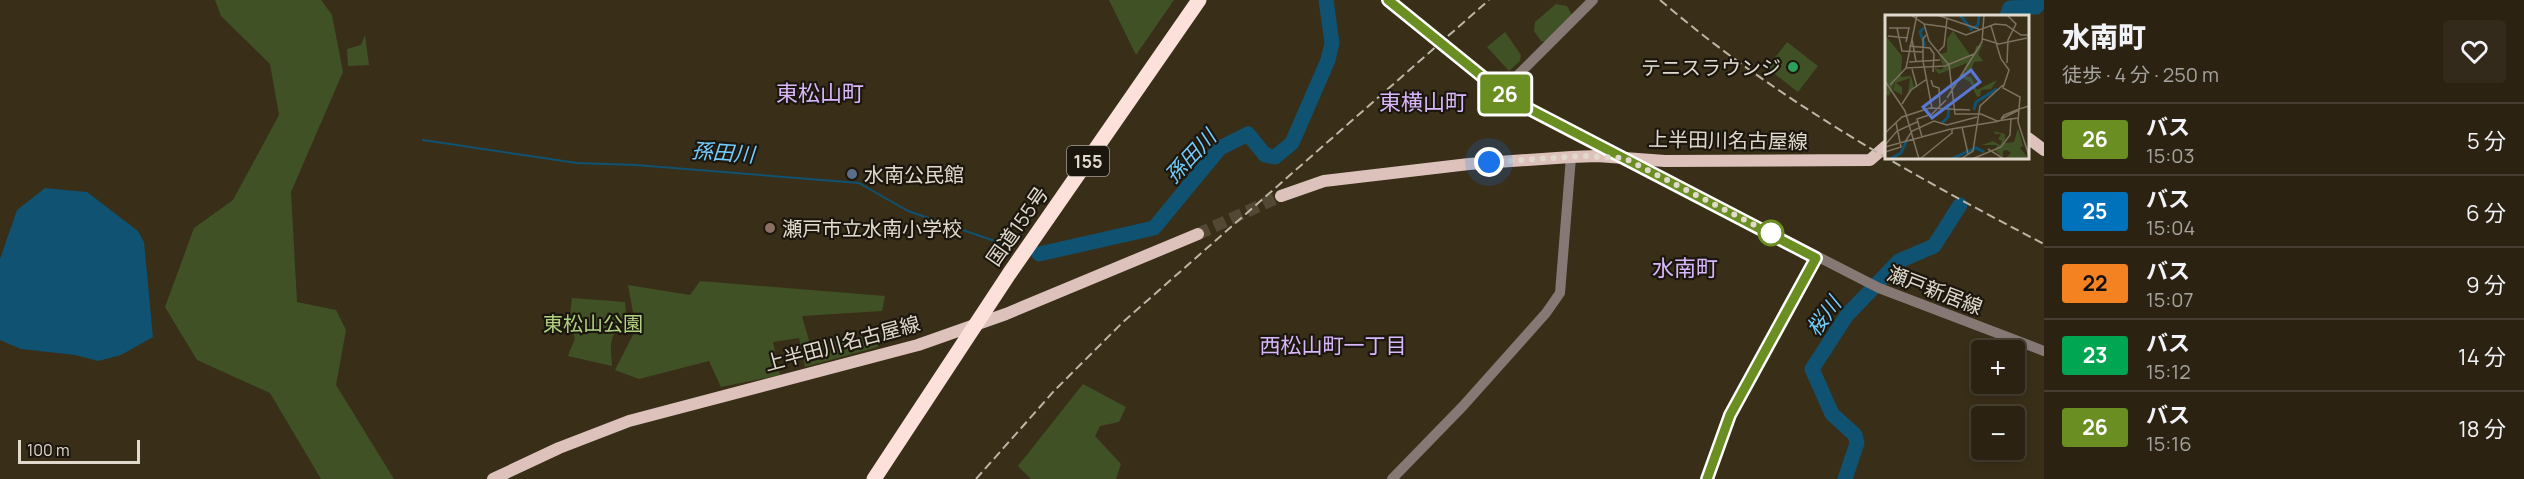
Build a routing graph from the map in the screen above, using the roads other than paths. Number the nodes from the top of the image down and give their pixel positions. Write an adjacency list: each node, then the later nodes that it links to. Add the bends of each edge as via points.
1 (1199, 0): 13 (highway, 国道155号 / 155)
2 (1388, 0): 4 (street)
3 (1593, 0): 4 (street, via 1509,85)
4 (1510, 99): 9 (street, 瀬戸新居線)
5 (2029, 139): 7 (main road)
6 (1885, 148): 9 (main road, 上半田川名古屋線, via 1870,160)
7 (2044, 150)
8 (1571, 157): 9 (main road, 上半田川名古屋線); 10 (main road, 上半田川名古屋線, via 1323,181); 17 (street, via 1560,293 1463,406)
9 (1624, 158): 12 (street, 瀬戸新居線)
10 (1281, 196)
11 (1198, 234): 13 (main road, 上半田川名古屋線)
12 (1816, 258): 14 (street, 瀬戸新居線, via 1879,288); 18 (street, via 1730,415)
13 (977, 323): 15 (main road, 上半田川名古屋線, via 918,345 629,421); 16 (highway, 国道155号 / 155)
14 (2044, 351)
15 (493, 479)
16 (874, 479)
17 (1392, 479)
18 (1707, 479)

